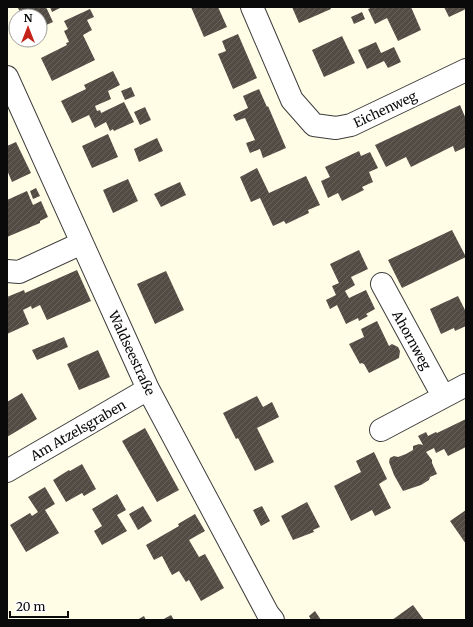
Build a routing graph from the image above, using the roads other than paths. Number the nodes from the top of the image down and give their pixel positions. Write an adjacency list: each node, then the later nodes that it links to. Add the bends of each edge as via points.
1 (252, 7): 2 (street, Eichenweg, via 292,100 314,125 336,128 351,125)
2 (466, 70)
3 (7, 77): 4 (street, Waldseestraße)
4 (15, 113): 5 (street, Waldseestraße)
5 (82, 243): 6 (street, via 20,272); 9 (street, Waldseestraße)
6 (7, 271)
7 (382, 284): 10 (street, Ahornweg)
8 (466, 385): 10 (street)
9 (148, 389): 12 (street, Am Atzelsgraben); 13 (street, Waldseestraße)
10 (443, 396): 11 (street)
11 (381, 430)
12 (7, 471)
13 (266, 618)

